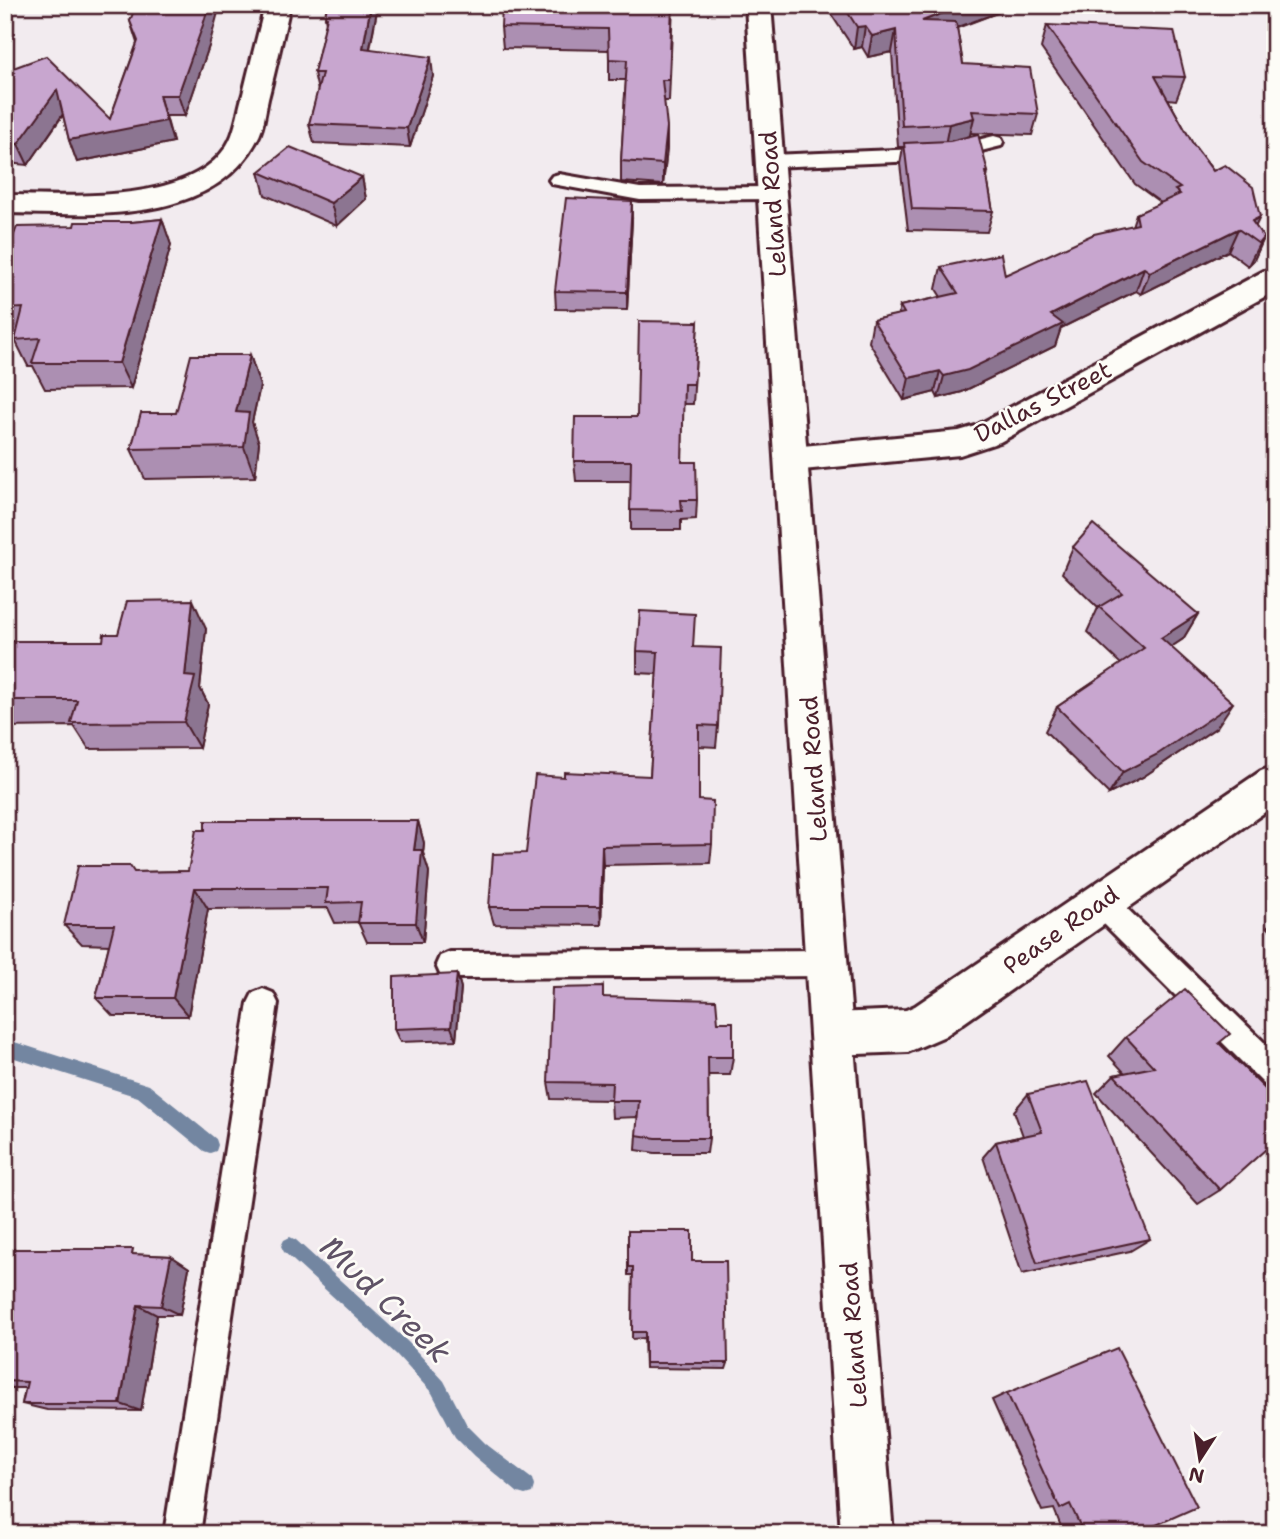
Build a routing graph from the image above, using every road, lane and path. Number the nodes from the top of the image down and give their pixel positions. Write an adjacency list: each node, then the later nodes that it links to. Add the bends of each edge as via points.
1 (278, 5): 7 (main road, via 245,138 222,169 183,191 134,202)
2 (758, 5): 4 (main road, Leland Road)
3 (995, 142): 4 (lane, via 945,154)
4 (770, 161): 6 (main road, Leland Road)
5 (559, 180): 6 (lane, via 639,194)
6 (772, 193): 9 (main road, Leland Road)
7 (5, 204)
8 (1275, 278): 9 (main road, Dallas Street, via 988,434 960,443)
9 (792, 459): 12 (main road, Leland Road)
10 (1275, 783): 11 (main road, Pease Road)
11 (1101, 901): 15 (main road, Pease Road, via 930,1021 908,1031); 16 (lane)
12 (827, 963): 13 (lane); 15 (main road, Leland Road)
13 (450, 965)
14 (263, 1003): 17 (lane)
15 (833, 1034): 18 (main road, Leland Road)
16 (1275, 1074)
17 (182, 1534)
18 (867, 1534)

